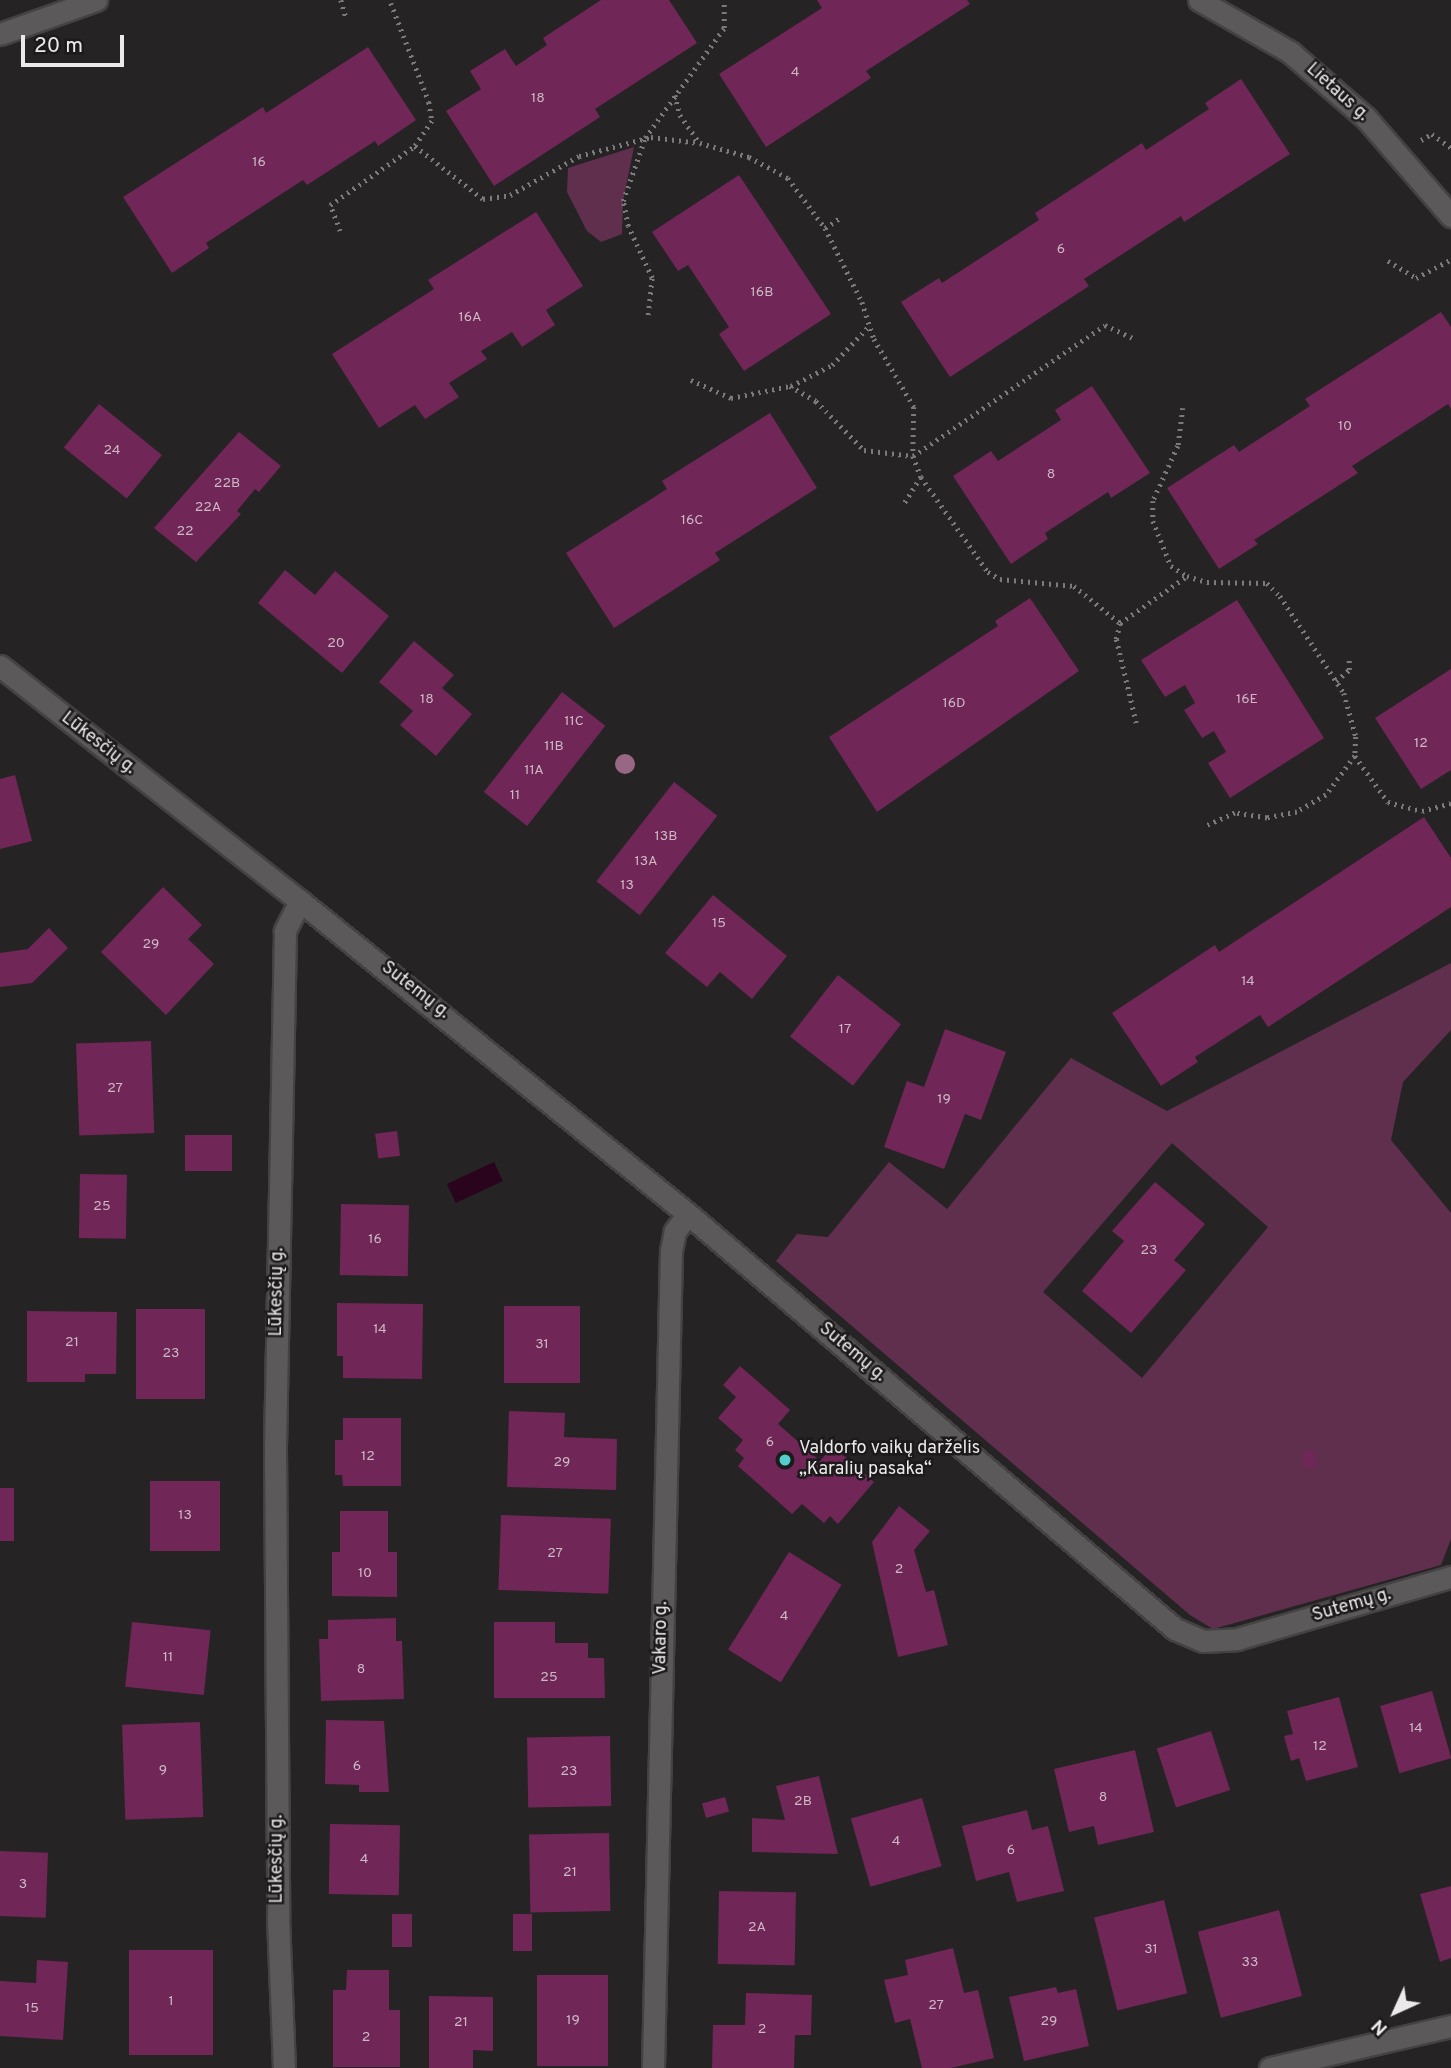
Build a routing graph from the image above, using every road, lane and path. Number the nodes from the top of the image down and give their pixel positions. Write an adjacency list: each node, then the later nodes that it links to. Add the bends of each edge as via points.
1 (96, 0): 7 (street)
2 (341, 0): 6 (path)
3 (724, 0): 8 (path, via 724,28 719,38)
4 (1199, 0): 14 (street, Lietaus g., via 1290,52 1366,118)
5 (391, 3): 12 (path, via 429,102 432,121)
6 (346, 17)
7 (0, 34)
8 (674, 94): 9 (path); 11 (path, via 680,115)
9 (645, 138): 11 (path); 12 (path, via 579,156 510,195 483,199); 20 (path, via 623,201 628,226 652,278)
10 (1443, 139): 13 (path)
11 (700, 143): 16 (path, via 749,157 788,178)
12 (415, 146): 17 (path, via 330,205)
13 (1451, 148)
14 (1451, 216)
15 (840, 218): 16 (path)
16 (825, 228): 21 (path)
17 (340, 231)
18 (1451, 259): 19 (path, via 1416,278)
19 (1388, 261)
20 (648, 315)
21 (870, 325): 24 (path, via 831,365); 26 (path, via 914,407)
22 (1135, 339): 26 (path, via 1105,325)
23 (691, 380): 24 (path, via 731,398)
24 (790, 386): 26 (path, via 816,401 864,450)
25 (1183, 408): 29 (path, via 1178,446 1153,501 1153,521 1171,566)
26 (913, 456): 27 (path)
27 (922, 477): 28 (path); 30 (path, via 988,572 1000,579 1073,586)
28 (905, 503)
29 (1187, 576): 30 (path); 33 (path, via 1207,582 1267,583)
30 (1120, 623): 34 (path, via 1116,639)
31 (1349, 658): 33 (path, via 1349,670)
32 (0, 666): 38 (street, Lūkesčių g.)
33 (1336, 681): 35 (path, via 1356,737)
34 (1136, 723)
35 (1355, 756): 36 (path, via 1388,802 1422,811); 37 (path, via 1326,795 1297,812 1267,818 1235,813)
36 (1451, 803)
37 (1208, 825)
38 (300, 901): 39 (street, Sutemų g.); 42 (street, Lūkesčių g., via 285,931 275,1432 278,1918)
39 (688, 1214): 40 (street, Sutemų g., via 1175,1629 1203,1641 1237,1639); 43 (street, Vakaro g., via 675,1231 671,1251)
40 (1451, 1577)
41 (1451, 2026): 44 (street)
42 (284, 2068)
43 (653, 2068)
44 (1270, 2068)

